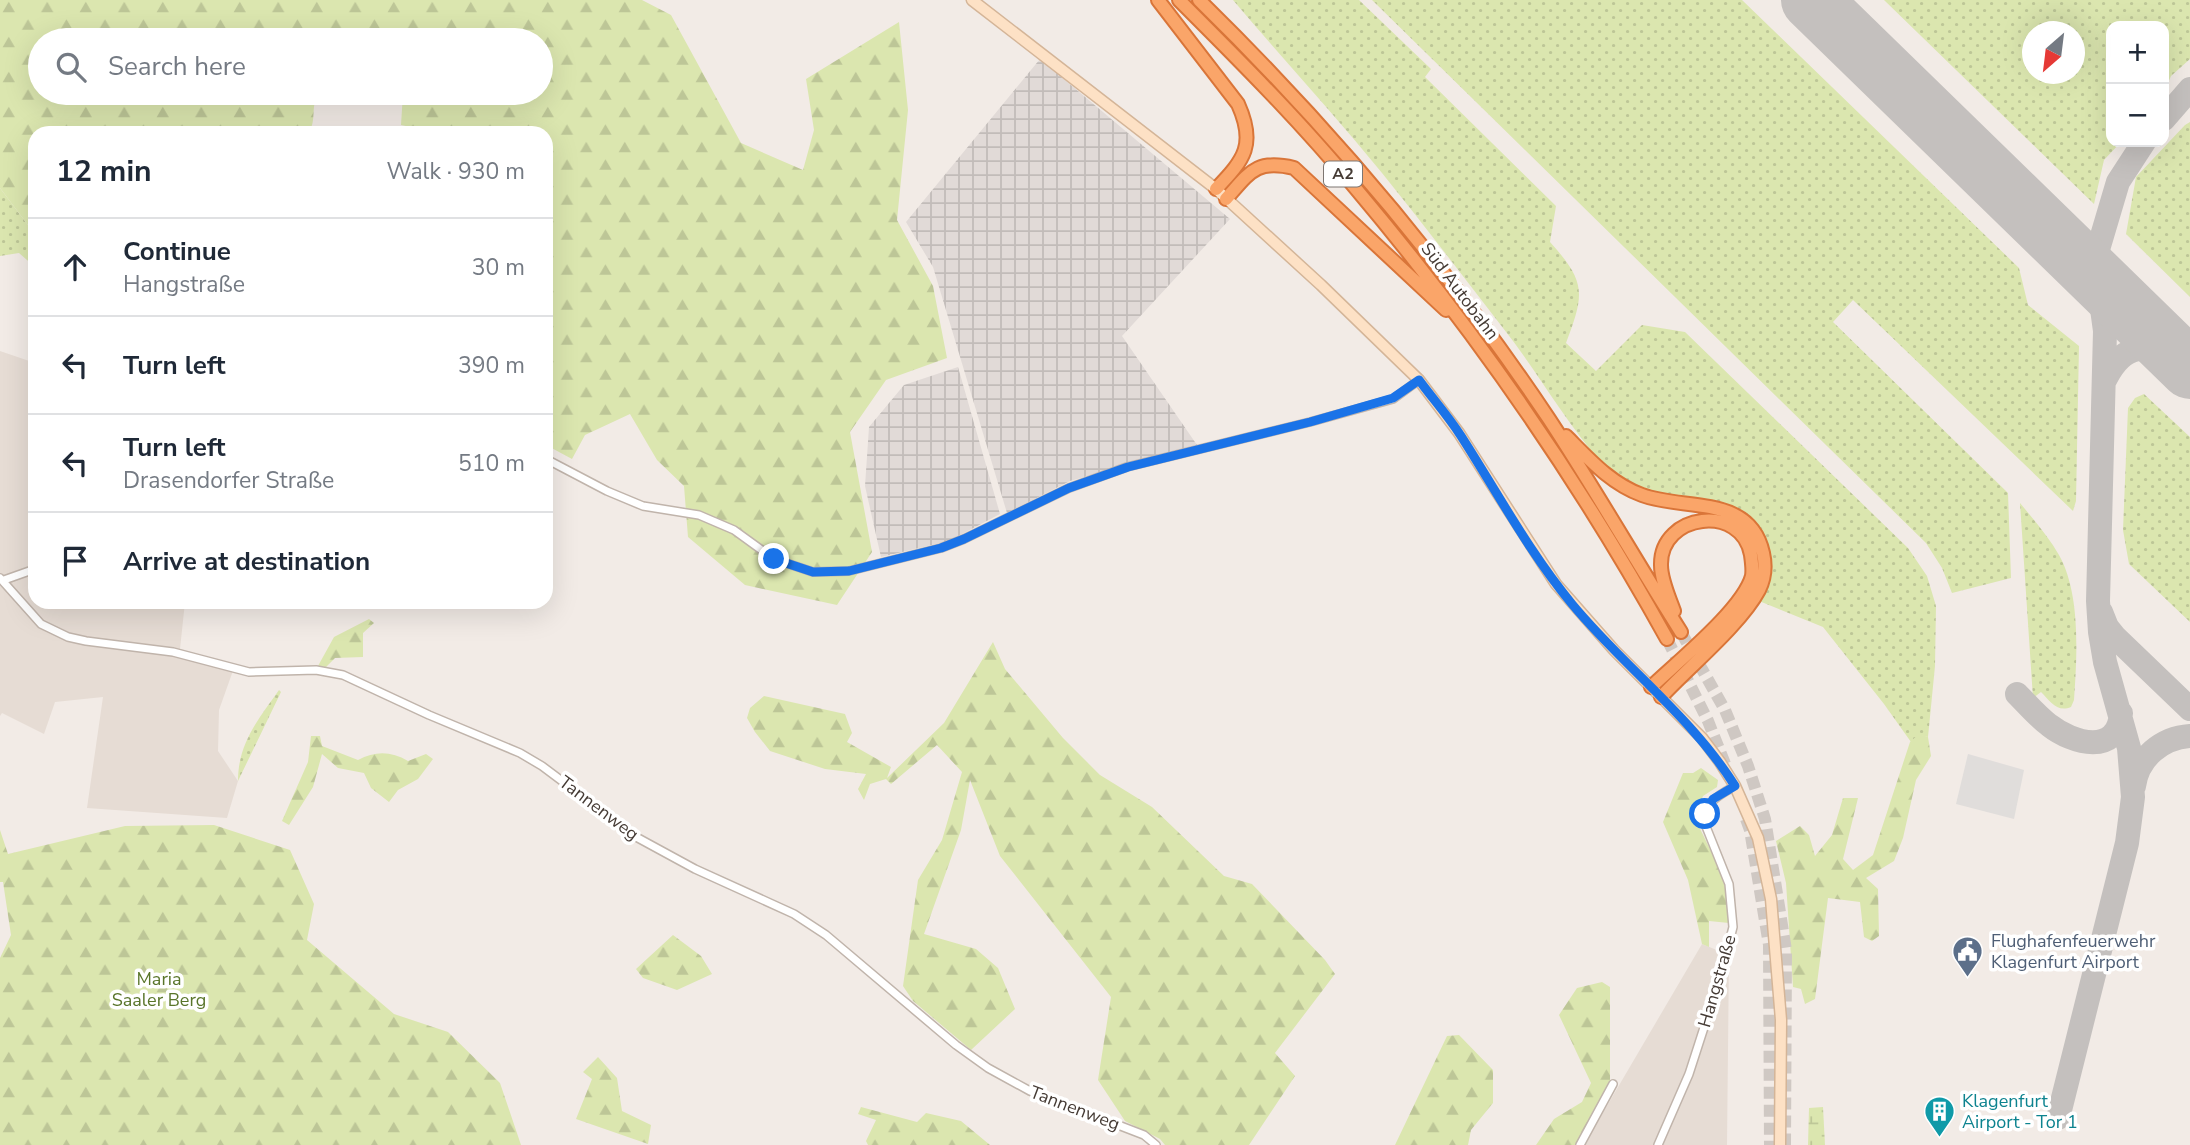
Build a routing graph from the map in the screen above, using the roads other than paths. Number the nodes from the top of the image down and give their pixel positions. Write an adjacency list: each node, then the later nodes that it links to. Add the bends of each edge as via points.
1 (972, 0): 5 (main road)
2 (1158, 0): 5 (highway, via 1247,122 1249,141)
3 (1179, 0): 6 (highway, Süd Autobahn / A2, via 1355,188)
4 (1199, 0): 8 (highway, Süd Autobahn / A2, via 1367,179 1488,332)
5 (1221, 194): 6 (highway, via 1257,168 1273,163 1294,168); 7 (main road)
6 (1465, 326): 12 (highway, Süd Autobahn / A2, via 1577,487)
7 (1419, 380): 9 (street, via 1393,398 1128,467 1069,488 941,548 849,571 813,572 774,559 734,530 699,515 643,506); 13 (main road, via 1459,432 1556,584)
8 (1549, 419): 13 (highway, Süd Autobahn / A2, via 1681,632 1661,564 1665,545 1685,524 1701,519 1718,520 1741,533 1749,545 1752,576 1744,593); 14 (highway, via 1620,484 1641,495 1724,510 1747,524 1761,546 1765,563 1759,591 1737,620)
9 (553, 463)
10 (28, 571): 11 (street)
11 (2, 579): 17 (street, Tannenweg, via 41,624 68,637 173,652 249,671 316,670 343,676 520,753 638,838 794,914 827,935 988,1068 1030,1091 1144,1135)
12 (1667, 639)
13 (1651, 687): 14 (main road)
14 (1661, 697): 15 (main road, via 1702,738)
15 (1735, 786): 19 (street, Hangstraße, via 1713,799 1705,814 1729,884 1734,911 1731,941 1689,1074); 20 (main road, via 1758,838 1771,899 1782,1020)
16 (1614, 1084): 18 (street)
17 (1156, 1145)
18 (1580, 1145)
19 (1658, 1145)
20 (1780, 1145)

